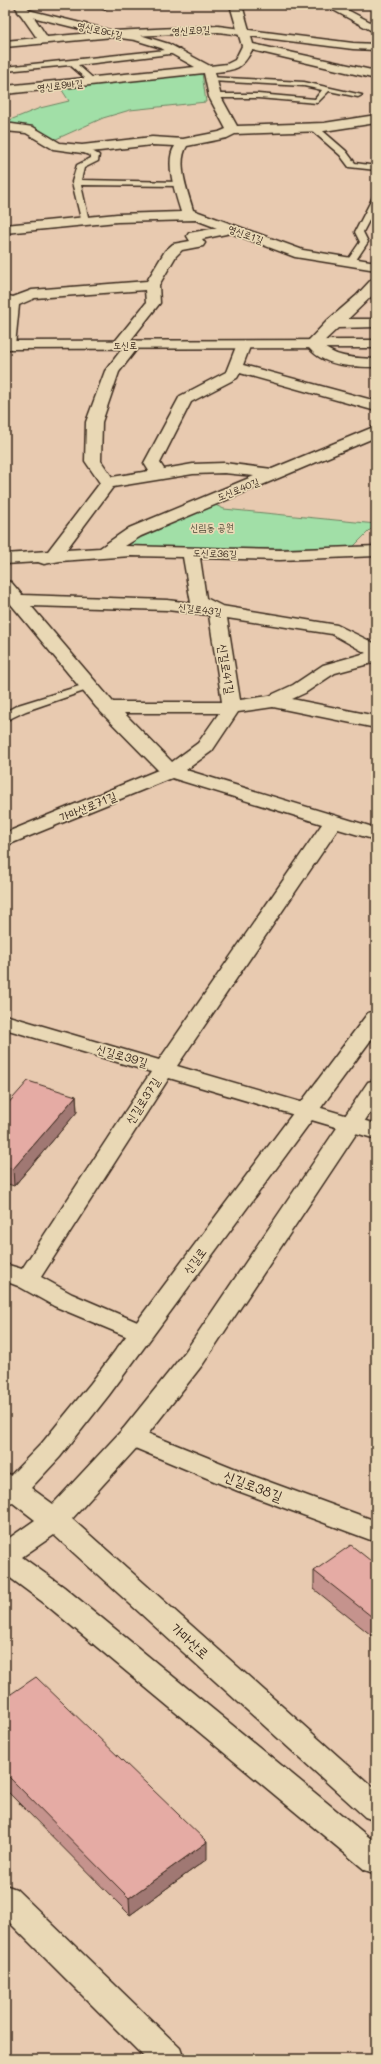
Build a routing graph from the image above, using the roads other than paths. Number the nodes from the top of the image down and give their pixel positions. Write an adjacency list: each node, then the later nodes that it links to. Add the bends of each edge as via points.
1 (236, 5): 5 (street)
2 (330, 5): 4 (street)
3 (22, 9): 6 (street, 영신로9다길); 7 (street)
4 (376, 30)
5 (245, 31): 6 (street, 영신로9길, via 193,30); 9 (street); 10 (street, 영신로9길)
6 (113, 34): 7 (street, 영신로9길); 11 (street, 영신로9다길, via 136,37)
7 (44, 40): 8 (street, 영신로9길)
8 (5, 44)
9 (248, 46): 14 (street, 영신로9다길, via 240,62); 15 (street)
10 (376, 47)
11 (175, 51): 12 (lane, 영신로9다길); 14 (street, 영신로9다길)
12 (72, 64): 13 (lane, 영신로9바길); 16 (lane, 영신로9바길)
13 (5, 68)
14 (210, 75): 16 (street, 영신로9다길); 17 (lane, 영신로9다길, via 304,84); 20 (street)
15 (376, 75)
16 (92, 82): 18 (street, 영신로9바길)
17 (327, 89): 19 (lane, 영신로9다길); 20 (lane, via 316,101 258,96)
18 (5, 90)
19 (358, 95)
20 (215, 96): 24 (street)
21 (376, 119): 23 (street)
22 (5, 127): 26 (street, via 29,130 57,146)
23 (313, 128): 24 (street); 27 (lane, via 343,153 352,166)
24 (233, 130): 25 (street, via 223,135)
25 (183, 143): 26 (street, via 152,142); 29 (street, 영신로1길, via 179,147 176,159)
26 (82, 149): 28 (lane, via 95,155 95,159 80,167)
27 (376, 168)
28 (76, 182): 29 (lane); 32 (lane)
29 (180, 184): 31 (street, 영신로1길, via 187,212)
30 (376, 199): 35 (lane, via 359,232 364,242)
31 (198, 216): 32 (street); 34 (street, 영신로1길)
32 (85, 221): 33 (street)
33 (5, 229)
34 (232, 229): 35 (street, 영신로1길, via 300,254); 38 (street, via 194,236 198,243 178,247 170,254)
35 (351, 261): 36 (street, 영신로1길)
36 (376, 266)
37 (376, 283): 41 (street)
38 (152, 285): 39 (street, via 32,294); 46 (street, via 153,303)
39 (8, 301): 45 (street)
40 (376, 323): 41 (street)
41 (332, 324): 43 (street)
42 (244, 344): 43 (street, 도신로); 46 (street, 도신로); 48 (street)
43 (313, 344): 44 (street, 도신로); 47 (street, via 324,356)
44 (376, 344)
45 (6, 345): 46 (street, 도신로)
46 (126, 345): 53 (street, via 112,371 94,422 93,461)
47 (376, 363)
48 (235, 367): 49 (street); 52 (street, via 232,375 185,399 152,463)
49 (376, 406)
50 (376, 431): 51 (street, 도신로40길)
51 (276, 474): 52 (street, via 224,468 193,469); 56 (street, 도신로40길, via 134,532)
52 (159, 475): 53 (street)
53 (108, 483): 57 (street, via 59,546)
54 (376, 551): 55 (street, 도신로36길, via 280,555)
55 (191, 552): 56 (street, 도신로36길); 61 (street, via 198,600)
56 (104, 553): 57 (street, 도신로36길)
57 (54, 557): 58 (street, 도신로36길); 59 (street, 도신로36길)
58 (5, 559)
59 (5, 571)
60 (10, 594): 61 (street, 신길로43길, via 167,604); 64 (street)
61 (217, 611): 62 (street, 신길로43길, via 337,630); 66 (street, 신길로41길)
62 (376, 651)
63 (376, 656): 65 (street, via 329,670 299,689)
64 (89, 686): 67 (street); 68 (lane, via 22,708)
65 (273, 701): 66 (street); 69 (street)
66 (232, 707): 67 (street); 70 (street, 신길로41길, via 205,747)
67 (109, 708): 70 (street)
68 (5, 717)
69 (376, 722)
70 (171, 772): 71 (street); 73 (street, 가마산로71길)
71 (333, 822): 72 (street); 76 (street, 신길로37길)
72 (376, 834)
73 (5, 840)
74 (376, 1018): 78 (street, 신길로)
75 (5, 1022): 76 (street, 신길로39길)
76 (164, 1069): 78 (street, 신길로39길); 82 (street, 신길로37길)
77 (376, 1087): 79 (street)
78 (307, 1111): 79 (street, 신길로39길); 83 (street, 신길로)
79 (350, 1124): 80 (street, 신길로39길); 84 (street, via 194,1358)
80 (376, 1132)
81 (5, 1272): 82 (street)
82 (27, 1280): 83 (street, via 64,1300)
83 (140, 1333): 85 (street, 신길로, via 52,1450)
84 (132, 1436): 86 (street); 87 (street, 신길로38길, via 246,1484)
85 (8, 1489): 86 (street, 가마산로)
86 (55, 1520): 88 (street); 90 (street, 가마산로)
87 (376, 1532)
88 (5, 1555)
89 (5, 1560): 91 (street, via 54,1595)
90 (374, 1804)
91 (376, 1861)
92 (5, 1898): 93 (street)
93 (168, 2059)

